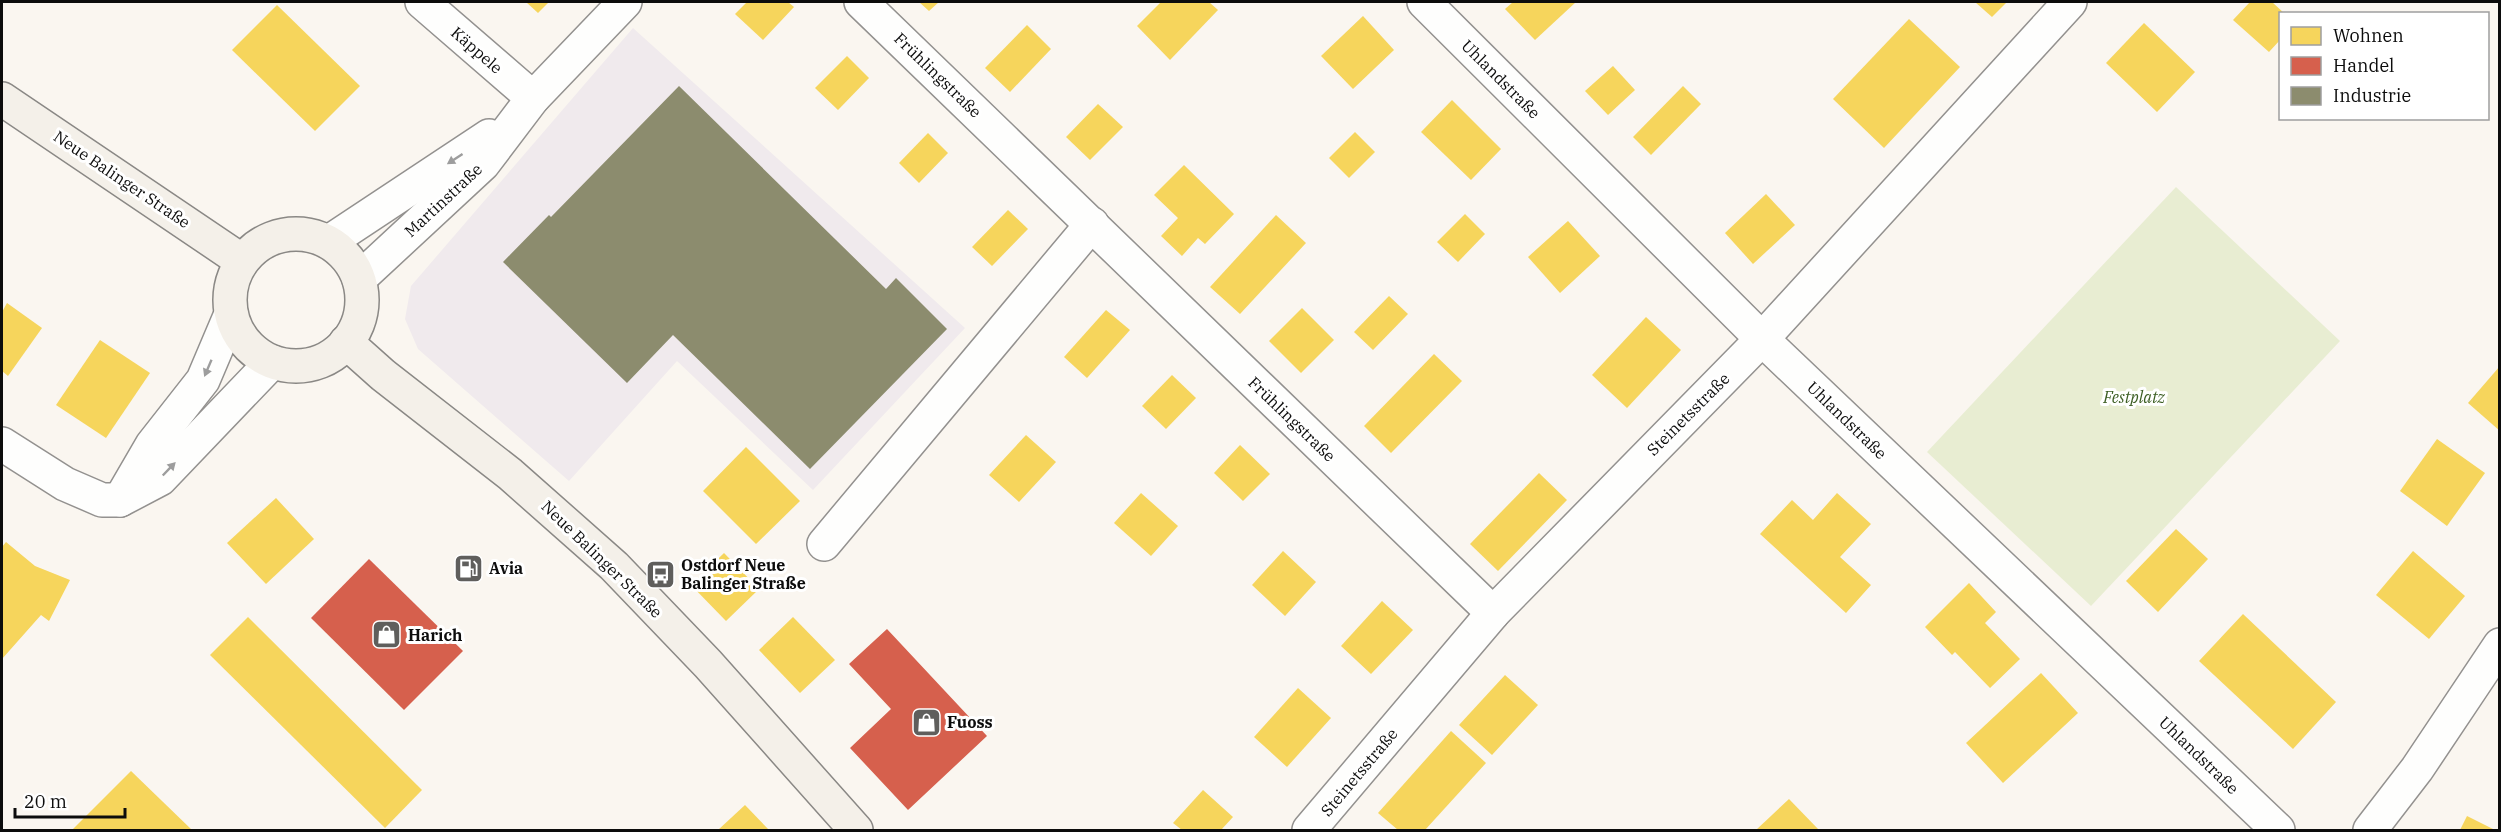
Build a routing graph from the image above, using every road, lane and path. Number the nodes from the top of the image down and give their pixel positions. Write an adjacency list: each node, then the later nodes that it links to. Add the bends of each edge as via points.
1 (422, 2): 7 (street, Käppele)
2 (626, 2): 7 (street, Martinstraße)
3 (861, 2): 8 (street, Frühlingstraße)
4 (1424, 2): 13 (street, Uhlandstraße)
5 (2070, 2): 13 (street, Steinetsstraße)
6 (2, 99): 10 (main road, Neue Balinger Straße)
7 (526, 106): 9 (street, Martinstraße, one-way to 9); 11 (street, Martinstraße, via 483,164)
8 (1092, 225): 18 (street); 19 (street, Frühlingstraße)
9 (329, 242): 10 (main road, via 314,236 286,234 261,243); 11 (main road, via 346,257)
10 (242, 261): 12 (main road, via 231,284)
11 (359, 279): 14 (main road, via 360,318)
12 (231, 314): 15 (main road, via 245,343); 17 (street, one-way to 17, via 203,380 152,445)
13 (1762, 339): 19 (street, Steinetsstraße); 23 (street, Uhlandstraße)
14 (346, 342): 15 (main road, via 328,358 304,366); 21 (main road, Neue Balinger Straße, via 510,474 614,566 708,664)
15 (272, 362): 17 (street, one-way to 15, via 160,479)
16 (2, 444): 17 (street, via 65,484 102,500)
17 (120, 500)
18 (825, 544)
19 (1492, 613): 22 (street, Steinetsstraße)
20 (2499, 645): 24 (street, via 2417,769)
21 (856, 831)
22 (1309, 831)
23 (2278, 831)
24 (2370, 831)

